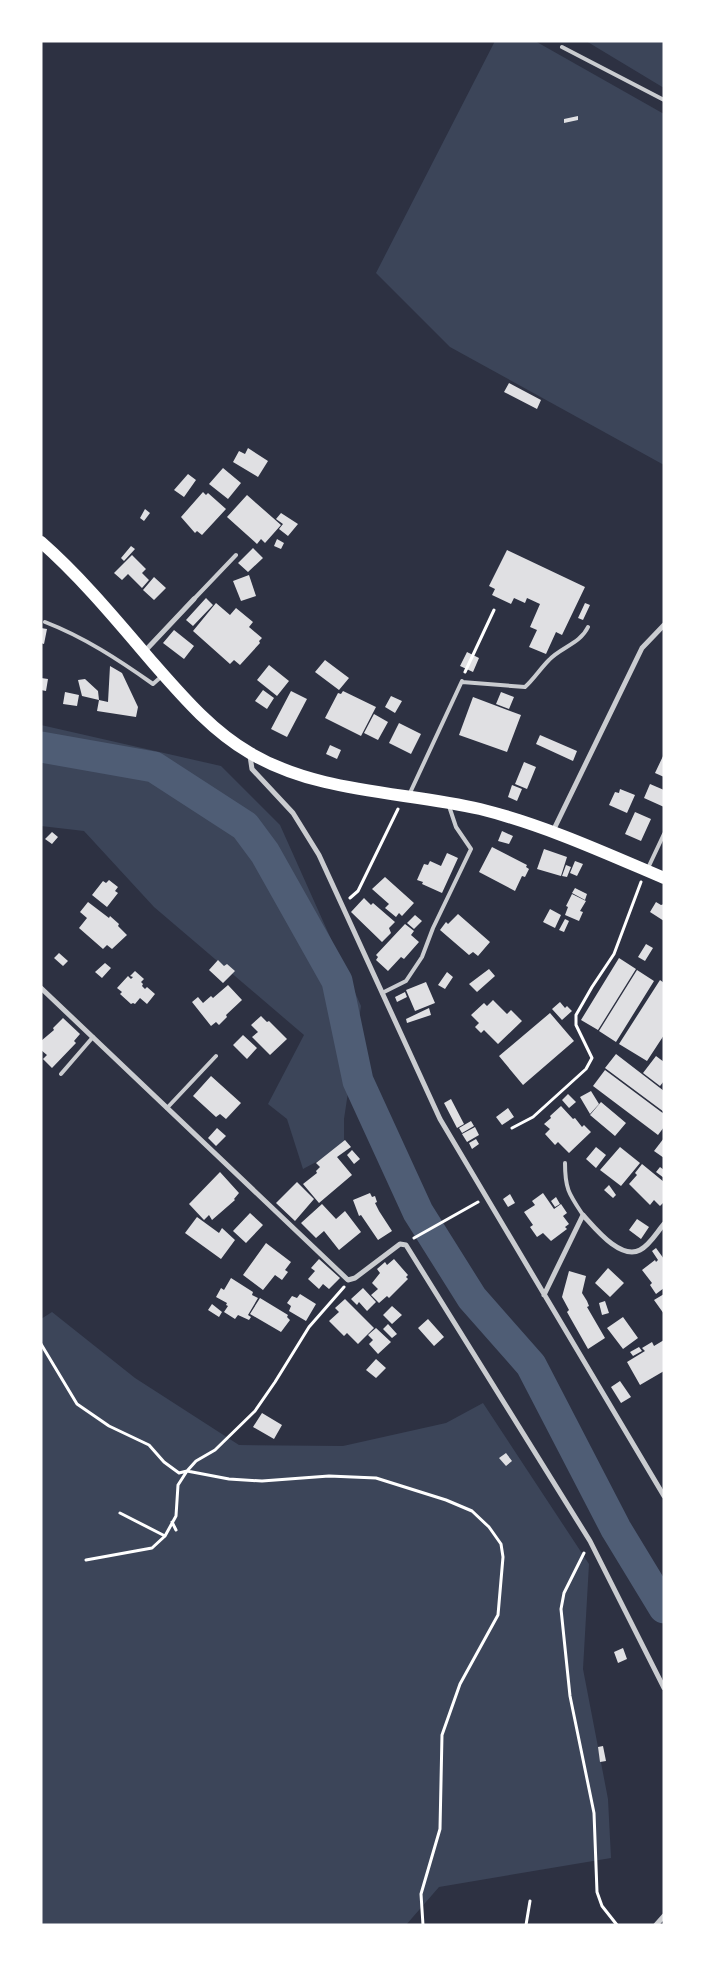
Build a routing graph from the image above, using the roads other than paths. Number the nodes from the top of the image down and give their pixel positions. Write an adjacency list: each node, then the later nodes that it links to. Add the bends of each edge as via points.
1 (562, 47): 2 (lane)
2 (664, 100)
3 (41, 542): 9 (main road)
4 (236, 555): 5 (lane)
5 (194, 599): 9 (street)
6 (45, 622): 10 (lane, via 114,657 153,684)
7 (664, 625): 14 (street, via 642,648)
8 (588, 627): 12 (lane, via 578,640 549,660 525,687 463,681)
9 (144, 652): 10 (main road)
10 (163, 675): 11 (main road, via 184,699)
11 (250, 753): 12 (main road, via 303,777); 19 (street, via 252,769 293,813 319,854)
12 (408, 797): 13 (main road)
13 (448, 804): 14 (main road, via 480,809); 19 (lane, via 456,827 471,849 422,958 406,981)
14 (553, 831): 16 (main road)
15 (664, 834): 16 (lane)
16 (647, 870): 17 (main road)
17 (664, 878)
18 (41, 988): 20 (street)
19 (382, 993): 27 (street, via 440,1119)
20 (93, 1037): 22 (lane); 23 (street)
21 (216, 1056): 23 (lane)
22 (61, 1074)
23 (167, 1108): 29 (street, via 348,1280 400,1244 406,1245 590,1541)
24 (564, 1163): 25 (lane, via 565,1183)
25 (583, 1216): 26 (street, via 612,1245 626,1251 639,1251); 27 (street)
26 (664, 1224)
27 (544, 1295): 28 (street)
28 (664, 1496)
29 (664, 1688)
30 (664, 1916): 31 (street)
31 (656, 1925)

